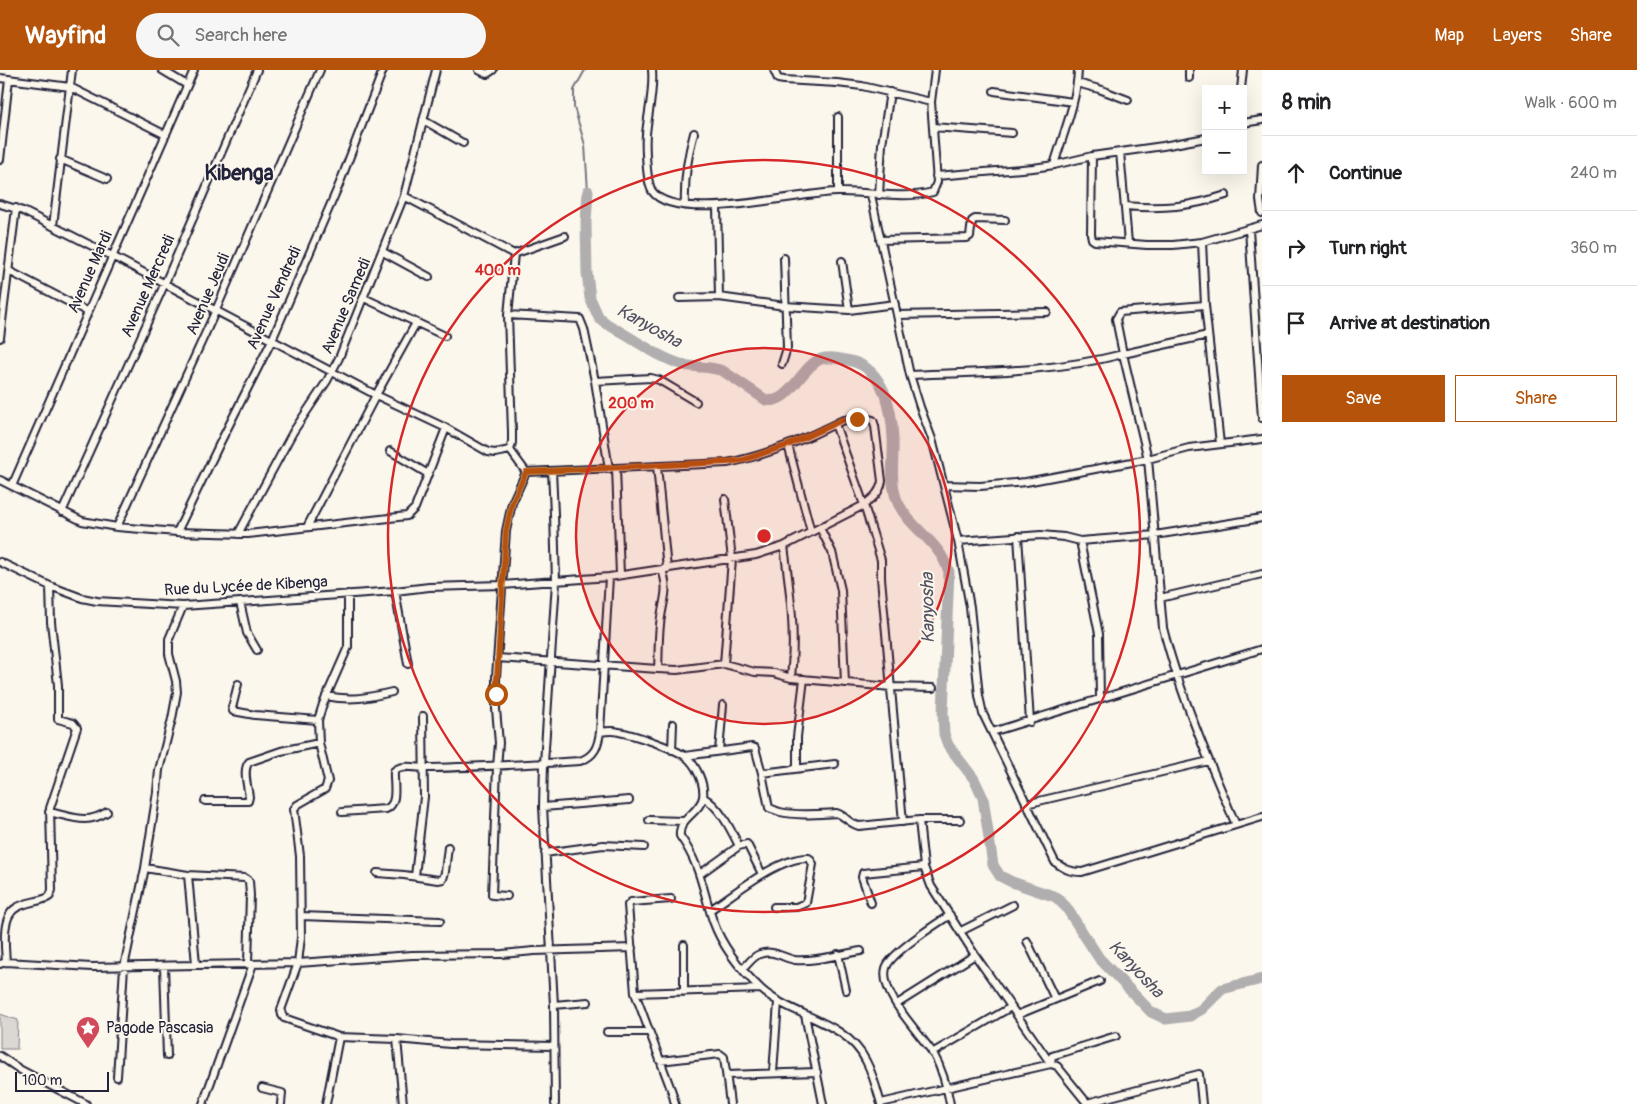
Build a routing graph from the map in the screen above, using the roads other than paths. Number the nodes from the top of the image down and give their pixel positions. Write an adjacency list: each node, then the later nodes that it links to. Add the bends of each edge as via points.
1 (72, 70): 22 (street)
2 (162, 70): 20 (street)
3 (194, 70): 20 (street, Avenue Mardi)
4 (257, 70): 72 (street, Avenue Mercredi)
5 (320, 70): 79 (street, Avenue Jeudi)
6 (382, 70): 89 (street, Avenue Vendredi)
7 (436, 70): 29 (street, Avenue Samedi)
8 (479, 70): 9 (street, via 487,74)
9 (494, 70)
10 (652, 70): 52 (street, via 646,146 649,185 658,197)
11 (774, 70): 24 (street, via 778,78 784,80 837,83)
12 (934, 70): 26 (street)
13 (1078, 70): 19 (street)
14 (1189, 70): 17 (street)
15 (1243, 70): 21 (street)
16 (0, 78): 18 (street)
17 (1189, 78)
18 (9, 79): 22 (street); 41 (street)
19 (1077, 83): 25 (street); 27 (street)
20 (187, 85): 35 (street, Avenue Mardi)
21 (1241, 85)
22 (70, 87): 35 (street); 40 (street)
23 (994, 91): 27 (street)
24 (890, 92): 26 (street); 48 (street)
25 (1128, 100)
26 (931, 102): 32 (street)
27 (1073, 102): 42 (street)
28 (838, 118): 46 (street)
29 (423, 120): 37 (street); 50 (street, Avenue Samedi)
30 (1262, 120): 31 (street)
31 (1247, 122)
32 (933, 127): 34 (street); 44 (street)
33 (694, 133): 52 (street, via 685,175)
34 (1012, 133)
35 (166, 135): 67 (street, Avenue Mardi)
36 (1202, 139): 38 (street)
37 (463, 143)
38 (1120, 152): 39 (street); 53 (street)
39 (1092, 156): 42 (street); 63 (street, via 1092,239)
40 (60, 159): 45 (street); 59 (street)
41 (0, 160)
42 (1054, 165): 44 (street)
43 (1262, 165): 56 (street)
44 (936, 176): 48 (street, via 933,192 911,196)
45 (107, 179)
46 (838, 192): 47 (street); 54 (street)
47 (871, 195): 48 (street); 62 (street)
48 (879, 195)
49 (1226, 195): 53 (street, via 1170,208)
50 (404, 196): 65 (street, Avenue Samedi); 66 (street)
51 (0, 204): 55 (street)
52 (686, 205): 54 (street)
53 (1125, 206): 63 (street)
54 (717, 207): 73 (street)
55 (16, 208): 59 (street); 70 (street)
56 (1262, 213)
57 (1005, 220): 62 (street, via 975,219 967,238)
58 (1262, 225): 60 (street)
59 (53, 226): 67 (street)
60 (1249, 230): 64 (street); 97 (street)
61 (565, 236): 66 (street)
62 (880, 240): 76 (street)
63 (1128, 242): 64 (street, via 1147,245)
64 (1202, 242): 77 (street)
65 (383, 252): 71 (street); 74 (street, Avenue Samedi)
66 (514, 254): 83 (street)
67 (112, 256): 72 (street); 81 (street, Avenue Mardi)
68 (784, 258): 78 (street)
69 (842, 261): 80 (street)
70 (8, 271): 81 (street); 88 (street)
71 (429, 277)
72 (164, 283): 79 (street); 116 (street, Avenue Mercredi)
73 (719, 297): 75 (street); 78 (street)
74 (364, 298): 85 (street); 92 (street, Avenue Samedi)
75 (679, 298)
76 (895, 304): 80 (street); 84 (street)
77 (1205, 305): 86 (street); 90 (street, via 1120,312 1116,319)
78 (785, 306): 80 (street); 91 (street, via 787,348)
79 (216, 310): 89 (street); 119 (street, Avenue Jeudi)
80 (849, 310)
81 (88, 312): 113 (street, Avenue Mardi)
82 (1047, 312): 84 (street)
83 (508, 315): 94 (street, via 580,319); 103 (street)
84 (897, 315): 93 (street)
85 (416, 324): 87 (street); 95 (street)
86 (1208, 335): 90 (street); 101 (street)
87 (445, 336)
88 (0, 338)
89 (272, 340): 92 (street); 121 (street, Avenue Vendredi)
90 (1123, 354): 93 (street, via 1064,366); 105 (street)
91 (782, 364)
92 (333, 371): 95 (street); 123 (street, Avenue Samedi, via 294,432)
93 (910, 375): 112 (street)
94 (595, 381): 96 (street, via 651,378); 107 (street)
95 (376, 395): 99 (street); 118 (street)
96 (696, 402)
97 (1262, 418)
98 (835, 424): 102 (street); 115 (street); 115 (street, Rue du Lycée de Kibenga, via 842,420 873,420 882,482 881,490)
99 (446, 428): 103 (street, via 488,452); 110 (street)
100 (1262, 439): 101 (street)
101 (1220, 444): 105 (street)
102 (788, 445): 106 (street, via 735,461); 122 (street)
103 (510, 450): 108 (street)
104 (390, 451): 110 (street)
105 (1148, 459): 112 (street, via 1026,482); 124 (street)
106 (657, 466): 107 (street); 131 (street)
107 (612, 468): 109 (street); 133 (street)
108 (526, 472): 109 (street); 136 (street, via 512,503 506,531)
109 (552, 472): 135 (street)
110 (428, 474): 118 (street, via 415,508 407,516)
111 (0, 480): 113 (street)
112 (944, 485): 126 (street)
113 (12, 486): 116 (street)
114 (725, 499): 129 (street)
115 (864, 505): 120 (street, Rue du Lycée de Kibenga); 156 (street, via 881,560)
116 (62, 512): 119 (street, via 91,524)
117 (1262, 518): 124 (street)
118 (307, 527): 123 (street)
119 (117, 528): 121 (street)
120 (820, 528): 122 (street, Rue du Lycée de Kibenga); 154 (street, via 832,552 841,590)
121 (177, 532): 123 (street)
122 (811, 532): 128 (street, Rue du Lycée de Kibenga)
123 (238, 534)
124 (1154, 535): 127 (street); 140 (street)
125 (1018, 536): 126 (street); 127 (street, via 1057,536); 164 (street)
126 (958, 541): 167 (street, via 970,607 979,696)
127 (1080, 541): 160 (street, via 1099,634)
128 (784, 546): 129 (street, Rue du Lycée de Kibenga); 152 (street, via 793,622)
129 (732, 559): 131 (street, Rue du Lycée de Kibenga); 148 (street)
130 (0, 562): 137 (street, Rue du Lycée de Kibenga)
131 (665, 569): 133 (street, Rue du Lycée de Kibenga); 150 (street, via 667,594 661,618)
132 (1262, 574): 140 (street)
133 (620, 575): 134 (street, Rue du Lycée de Kibenga)
134 (609, 577): 135 (street, Rue du Lycée de Kibenga); 149 (street)
135 (556, 582): 136 (street, Rue du Lycée de Kibenga); 146 (street)
136 (502, 585): 138 (street, Rue du Lycée de Kibenga, via 429,587); 145 (street)
137 (50, 586): 142 (street, Rue du Lycée de Kibenga, via 97,601); 184 (street, via 58,719 73,723 77,728)
138 (395, 592): 139 (street, Rue du Lycée de Kibenga); 147 (street)
139 (348, 594): 141 (street, Rue du Lycée de Kibenga); 159 (street, via 348,647)
140 (1160, 598): 151 (street, via 1163,628)
141 (240, 602): 142 (street, Rue du Lycée de Kibenga); 144 (street)
142 (183, 606): 199 (street, via 169,639 177,692 159,770)
143 (1262, 649): 151 (street)
144 (256, 650)
145 (497, 658): 146 (street); 175 (street)
146 (551, 661): 149 (street); 173 (street)
147 (408, 664)
148 (724, 664): 150 (street); 152 (street)
149 (604, 666): 150 (street); 166 (street)
150 (658, 669)
151 (1178, 675): 160 (street); 172 (street)
152 (791, 678): 153 (street)
153 (804, 679): 154 (street); 176 (street, via 796,737)
154 (845, 683): 156 (street)
155 (238, 684): 163 (street, via 232,708 234,712)
156 (891, 687): 157 (street); 192 (street)
157 (932, 688)
158 (392, 692): 159 (street, via 349,700)
159 (326, 696): 163 (street)
160 (1100, 699): 164 (street)
161 (723, 705): 170 (street)
162 (423, 716): 177 (street)
163 (318, 720): 168 (street)
164 (1030, 722): 167 (street)
165 (674, 724): 169 (street)
166 (600, 732): 169 (street, via 623,732); 173 (street, via 598,745 587,758)
167 (992, 732): 182 (street)
168 (319, 743): 181 (street, via 248,762 245,769 248,801); 212 (street, via 328,785 294,809 300,856)
169 (672, 750): 171 (street)
170 (719, 752): 171 (street); 178 (street, via 755,748)
171 (685, 756): 179 (street, via 699,775)
172 (1209, 761): 182 (street); 193 (street)
173 (544, 763): 175 (street); 183 (street)
174 (835, 764): 176 (street)
175 (497, 766): 177 (street); 205 (street, via 492,895)
176 (796, 768): 178 (street)
177 (424, 769): 186 (street, via 401,767 395,770 391,807); 204 (street)
178 (762, 773): 192 (street, via 769,808 776,812 836,813 859,826)
179 (703, 797): 191 (street); 194 (street, via 712,803)
180 (630, 800): 183 (street)
181 (205, 801)
182 (1026, 804): 193 (street, via 1055,862 1072,872 1082,872)
183 (543, 808): 197 (street)
184 (50, 812): 185 (street, via 90,819); 222 (street, via 52,890 47,898 14,909 8,919)
185 (107, 812)
186 (342, 812)
187 (1262, 817): 193 (street)
188 (649, 820): 191 (street)
189 (919, 820): 190 (street); 192 (street); 198 (street)
190 (960, 820)
191 (684, 821): 201 (street, via 680,836)
192 (903, 822)
193 (1236, 825)
194 (739, 846): 201 (street); 202 (street, via 747,844)
195 (448, 847): 204 (street, via 443,879)
196 (644, 847): 197 (street, via 603,844)
197 (545, 852): 218 (street)
198 (924, 867): 207 (street, via 863,874); 211 (street, via 931,886)
199 (145, 868): 203 (street); 227 (street)
200 (377, 873): 204 (street)
201 (700, 874): 210 (street)
202 (762, 874): 209 (street, via 790,862 806,858 812,860 806,904); 210 (street)
203 (188, 875): 223 (street); 224 (street, via 245,878 249,881)
204 (415, 876)
205 (507, 896)
206 (671, 899): 217 (street, via 629,903)
207 (871, 903)
208 (1013, 904): 214 (street)
209 (774, 907)
210 (710, 910): 228 (street, via 719,934)
211 (950, 915): 214 (street); 237 (street, via 892,957 885,979)
212 (301, 916): 213 (street); 225 (street)
213 (440, 921)
214 (961, 931): 221 (street)
215 (1026, 941): 234 (street)
216 (684, 945): 232 (street)
217 (632, 948): 218 (street); 233 (street)
218 (552, 951): 225 (street, via 412,955); 238 (street)
219 (862, 951): 220 (street)
220 (838, 954): 228 (street, via 796,960 766,952 758,954); 231 (street)
221 (974, 955): 237 (street); 239 (street)
222 (3, 963): 227 (street)
223 (196, 964): 224 (street); 226 (street)
224 (251, 964): 225 (street); 260 (street)
225 (298, 964): 245 (street, via 282,1015)
226 (164, 966): 227 (street); 250 (street)
227 (124, 967): 256 (street)
228 (743, 969): 230 (street)
229 (1100, 981): 234 (street)
230 (761, 989): 232 (street); 236 (street)
231 (846, 990)
232 (684, 992): 233 (street)
233 (635, 993): 243 (street)
234 (1056, 999): 241 (street)
235 (588, 1002): 238 (street)
236 (778, 1002): 240 (street); 254 (street)
237 (897, 1004): 248 (street)
238 (554, 1005): 247 (street)
239 (1011, 1007): 241 (street); 248 (street)
240 (805, 1015): 253 (street); 268 (street, via 837,1030 857,1048 866,1060)
241 (1017, 1015): 252 (street)
242 (607, 1032): 243 (street)
243 (648, 1032): 251 (street)
244 (1116, 1036): 252 (street, via 1052,1056)
245 (339, 1037): 246 (street); 262 (street)
246 (397, 1039): 247 (street, via 450,1044); 263 (street)
247 (554, 1046): 264 (street)
248 (932, 1053): 257 (street)
249 (0, 1056): 259 (street)
250 (167, 1056)
251 (660, 1061): 255 (street, via 720,1054 724,1057); 265 (street)
252 (1051, 1064): 257 (street); 270 (street, via 1057,1066 1086,1103 1199,1074)
253 (817, 1072): 254 (street); 267 (street)
254 (773, 1073): 255 (street)
255 (727, 1075): 266 (street)
256 (116, 1077)
257 (947, 1087): 268 (street); 269 (street)
258 (262, 1088): 261 (street, via 282,1093)
259 (86, 1104)
260 (203, 1104)
261 (281, 1104)
262 (326, 1104)
263 (403, 1104)
264 (555, 1104)
265 (675, 1104)
266 (730, 1104)
267 (823, 1104)
268 (881, 1104)
269 (950, 1104)
270 (1202, 1104)

